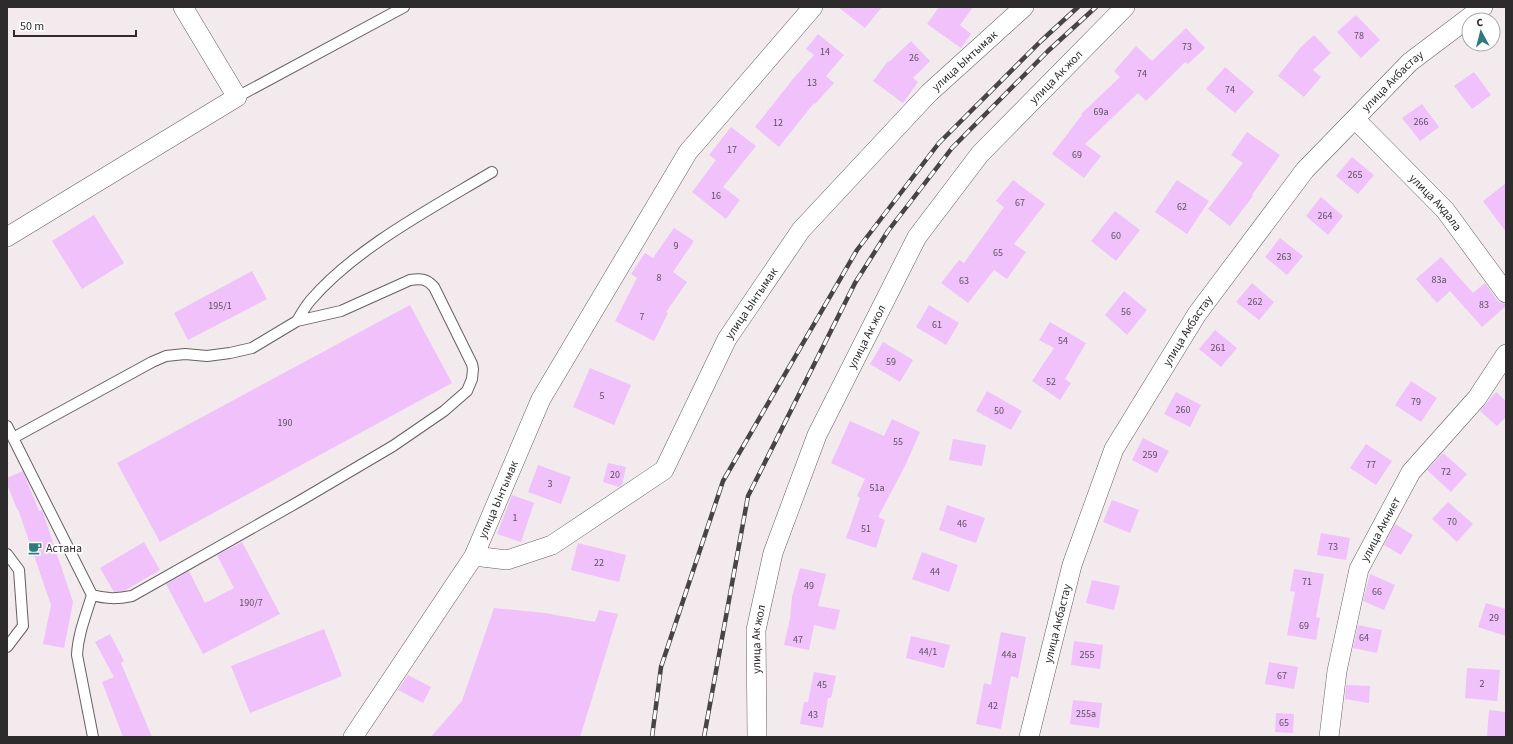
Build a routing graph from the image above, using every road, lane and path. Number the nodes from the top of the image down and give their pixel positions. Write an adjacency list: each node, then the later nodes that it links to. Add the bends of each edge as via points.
1 (183, 7): 7 (street)
2 (404, 7): 7 (lane)
3 (813, 7): 17 (street, улица Ынтымак, via 688,152 541,399)
4 (1024, 7): 17 (street, улица Ынтымак, via 929,93 801,230 727,339 664,470 552,544 507,560)
5 (1125, 7): 22 (street, улица Ак жол, via 980,154 917,237 818,435 773,553 756,630)
6 (1483, 7): 8 (street, улица Акбастау, via 1410,62)
7 (237, 97): 10 (street)
8 (1355, 119): 11 (street, улица Акдала, via 1445,210); 23 (street, улица Акбастау, via 1305,170 1197,314 1114,449 1072,565)
9 (492, 172): 12 (lane, via 387,236 344,267 310,301)
10 (7, 237)
11 (1506, 293)
12 (297, 321): 15 (lane, via 252,348 208,356 166,356); 18 (lane, via 341,311 410,280 428,280 434,287 472,364 472,379 467,390 393,446 277,514 132,596 117,599)
13 (1506, 354): 24 (street, улица Акниет, via 1477,398 1411,472 1359,569 1337,671)
14 (7, 426): 15 (lane)
15 (12, 438): 18 (lane)
16 (7, 554): 19 (lane, via 19,570 23,626)
17 (474, 556): 21 (street, улица Ынтымак)
18 (92, 595): 20 (lane, via 81,630 77,655)
19 (7, 647)
20 (93, 737)
21 (353, 737)
22 (757, 737)
23 (1029, 737)
24 (1329, 737)

